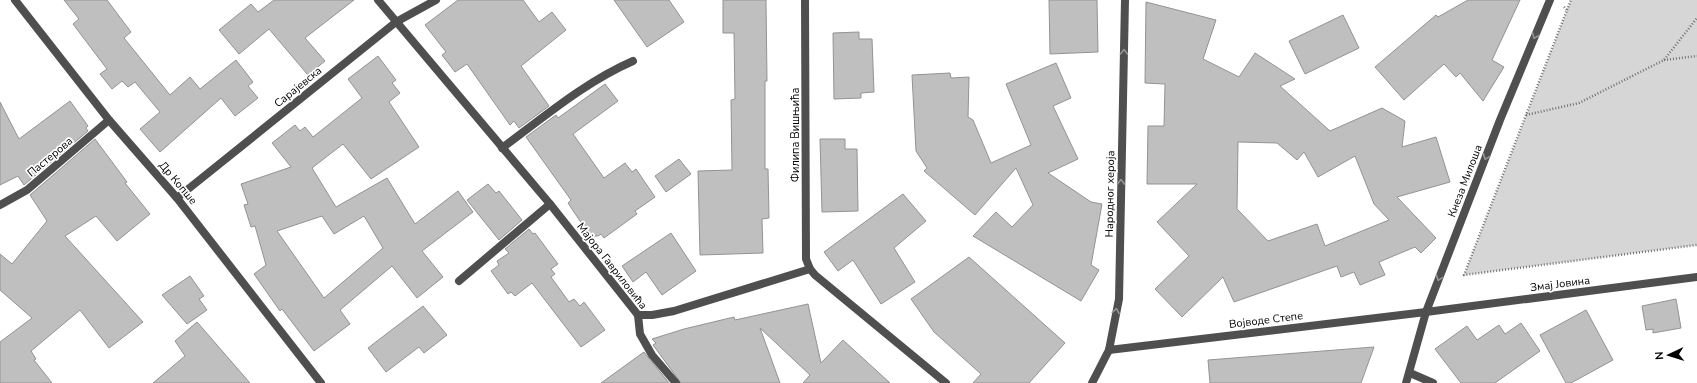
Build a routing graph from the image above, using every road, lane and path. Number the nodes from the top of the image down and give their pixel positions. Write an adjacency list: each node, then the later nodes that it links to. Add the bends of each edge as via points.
1 (15, 0): 16 (street, Др Копше)
2 (378, 0): 11 (street, Мајора Гавриловића)
3 (436, 0): 11 (street, Сарајевска)
4 (805, 0): 22 (street, Филипа Вишњића, via 806,258)
5 (1125, 0): 27 (street, Народног хероја, one-way to 5, via 1119,299)
6 (1550, 0): 25 (street, Кнеза Милоша, one-way to 25, via 1500,120)
7 (1571, 0): 9 (path)
8 (1561, 5): 9 (path)
9 (1567, 10): 15 (path)
10 (1697, 18): 13 (path)
11 (396, 22): 17 (street, Мајора Гавриловића); 18 (street, Сарајевска)
12 (1697, 56): 13 (path)
13 (1664, 60): 15 (path, via 1580,103)
14 (633, 61): 17 (street, via 593,82)
15 (1526, 115): 21 (path, via 1464,275)
16 (109, 120): 18 (street, Др Копше); 20 (street, Пастерова, via 27,190)
17 (502, 148): 19 (street, Мајора Гавриловића)
18 (177, 198): 29 (street, Др Копше)
19 (550, 204): 24 (street); 26 (street, Мајора Гавриловића)
20 (0, 205)
21 (1697, 245)
22 (810, 269): 26 (street, via 674,311); 31 (street)
23 (1697, 277): 25 (street, Змај Јовина)
24 (458, 281)
25 (1426, 312): 27 (street, Војводе Степе); 28 (street, Кнеза Милоша)
26 (638, 315): 30 (street, Мајора Гавриловића, via 640,334 652,355)
27 (1109, 350): 32 (street, Народног хероја)
28 (1410, 373): 33 (street, Кнеза Милоша); 34 (street)
29 (321, 383)
30 (676, 383)
31 (946, 383)
32 (1092, 383)
33 (1406, 383)
34 (1433, 383)

